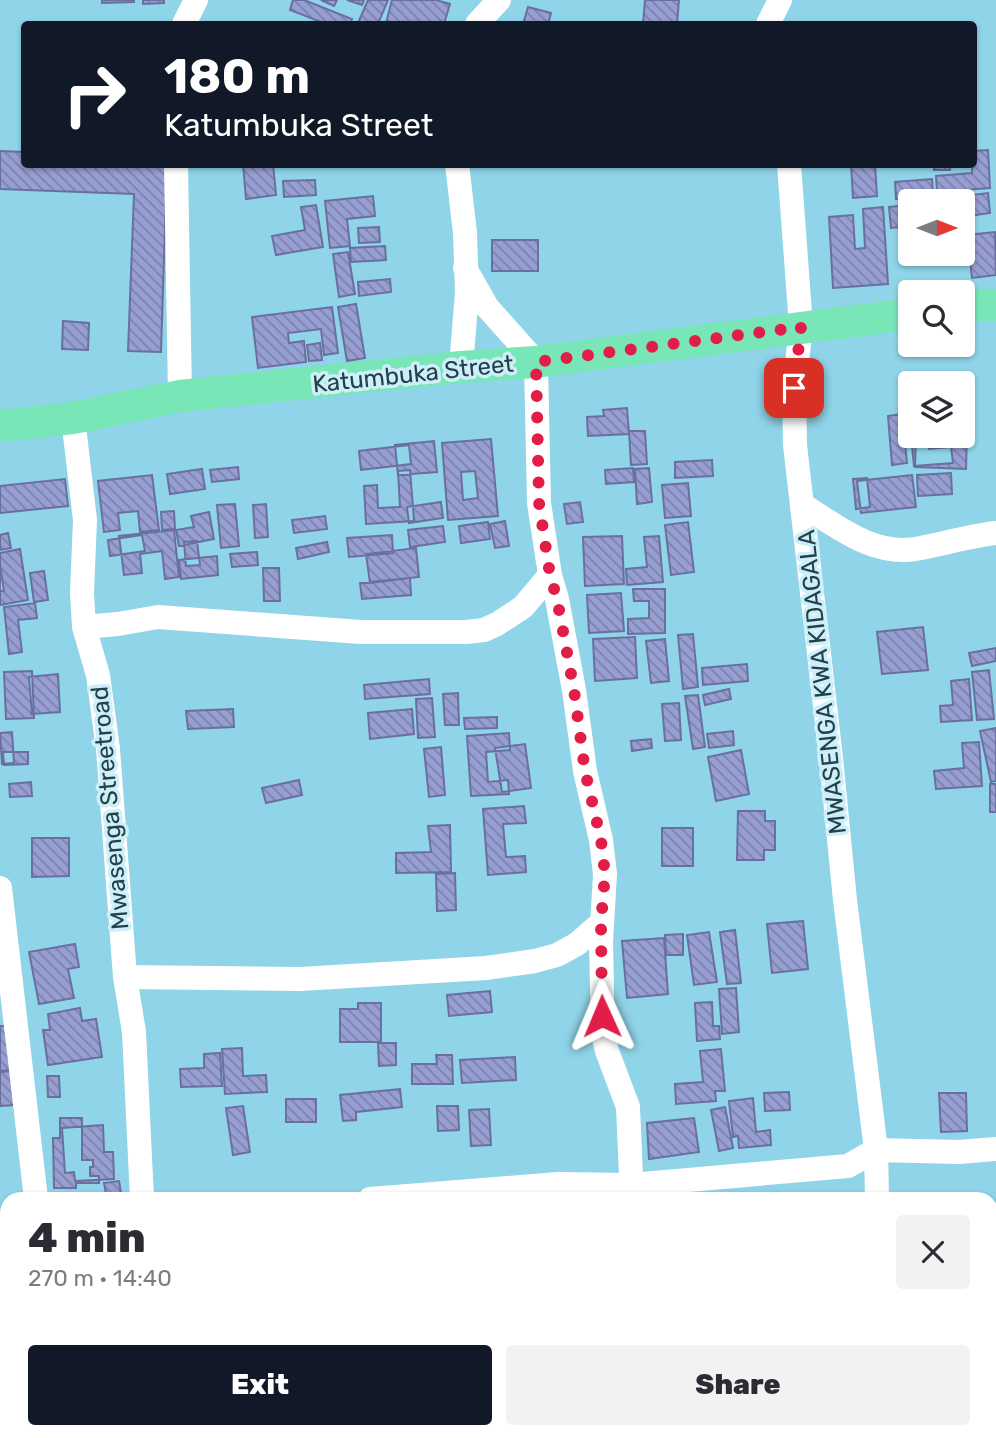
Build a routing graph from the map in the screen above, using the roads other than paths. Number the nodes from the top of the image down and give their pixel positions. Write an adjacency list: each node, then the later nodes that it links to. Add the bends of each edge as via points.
1 (196, 0): 5 (street)
2 (499, 0): 6 (street)
3 (761, 0): 7 (street)
4 (780, 0): 8 (street)
5 (186, 21)
6 (480, 21)
7 (767, 21)
8 (770, 21)
9 (176, 168): 19 (street)
10 (457, 168): 12 (street)
11 (789, 168): 16 (street, MWASENGA KWA KIDAGALA)
12 (464, 268): 17 (street, via 487,307); 18 (street, via 467,292)
13 (996, 305): 14 (main road)
14 (975, 306)
15 (898, 315): 16 (main road, Katumbuka Street)
16 (801, 327): 17 (main road, Katumbuka Street); 22 (street, MWASENGA KWA KIDAGALA, via 794,388)
17 (536, 362): 18 (main road, Katumbuka Street); 24 (street, via 539,503)
18 (461, 368): 19 (main road, Katumbuka Street)
19 (180, 396): 20 (main road, Katumbuka Street)
20 (73, 418): 21 (main road, Katumbuka Street); 25 (street, Mwasenga Streetroad, via 85,520)
21 (0, 426)
22 (803, 505): 23 (street, via 860,542 887,548 918,549); 30 (street, MWASENGA KWA KIDAGALA)
23 (996, 533)
24 (550, 575): 25 (street, via 523,607 497,624 466,632 361,632 158,617); 27 (street, via 601,840 605,874)
25 (84, 627): 28 (street, Mwasenga Streetroad, via 98,675 108,749)
26 (0, 887): 31 (street)
27 (601, 923): 28 (street, via 557,955 486,968 300,979); 34 (street, via 603,1034 628,1107)
28 (125, 977): 32 (street, Mwasenga Streetroad, via 134,1032)
29 (996, 1149): 30 (street)
30 (876, 1150): 34 (street, via 848,1166); 35 (street, MWASENGA KWA KIDAGALA)
31 (35, 1192)
32 (142, 1192)
33 (458, 1192): 34 (street, via 558,1184)
34 (632, 1192)
35 (877, 1192)

